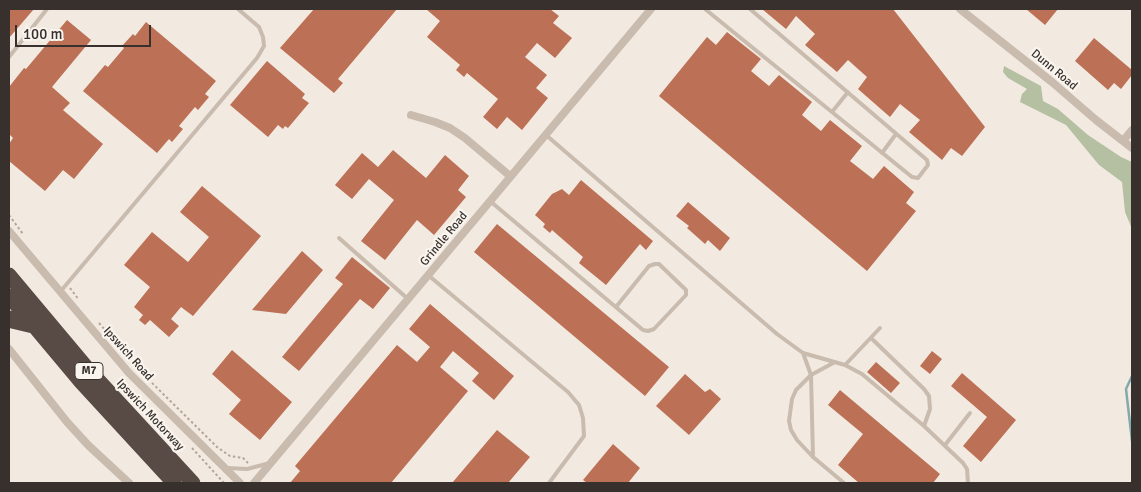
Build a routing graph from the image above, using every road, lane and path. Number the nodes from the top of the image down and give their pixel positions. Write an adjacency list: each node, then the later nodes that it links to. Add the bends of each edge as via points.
1 (47, 9): 7 (lane)
2 (238, 9): 25 (lane, via 261,32 264,46 257,58)
3 (651, 9): 13 (street, Grindle Road)
4 (705, 9): 9 (lane)
5 (750, 9): 8 (lane)
6 (960, 9): 14 (street, Dunn Road)
7 (9, 57)
8 (848, 92): 9 (lane); 12 (lane)
9 (832, 112): 16 (lane)
10 (411, 115): 17 (street, via 450,128)
11 (1132, 130): 14 (street)
12 (896, 134): 16 (lane); 16 (lane, via 928,162 918,178 912,177)
13 (546, 135): 17 (street, Grindle Road); 37 (lane, via 738,302)
14 (1123, 141): 15 (street, Dunn Road)
15 (1132, 148)
16 (882, 152)
17 (510, 176): 18 (street, Grindle Road)
18 (490, 201): 24 (street, Grindle Road); 30 (lane)
19 (9, 215): 21 (path)
20 (9, 231): 26 (street, Ipswich Road)
21 (24, 236)
22 (339, 238): 28 (lane)
23 (9, 275): 50 (highway, Ipswich Motorway / M7, via 87,368)
24 (428, 275): 28 (street, Grindle Road); 53 (lane, via 568,392 578,405 584,418 584,436)
25 (66, 284): 26 (lane); 29 (path)
26 (60, 292): 47 (street, Ipswich Road, via 129,373)
27 (9, 296): 33 (highway, M7)
28 (408, 299): 45 (street, Grindle Road)
29 (81, 302)
30 (616, 307): 30 (lane, via 643,330 654,330 686,295 686,290 659,264 655,264 649,266)
31 (9, 318): 33 (highway)
32 (98, 323): 46 (path, via 144,375 217,447)
33 (33, 326): 49 (highway, M7)
34 (880, 328): 35 (lane)
35 (871, 338): 39 (lane); 42 (lane, via 929,396 930,409)
36 (9, 349): 48 (street, via 72,428)
37 (803, 353): 38 (lane); 40 (lane)
38 (835, 362): 39 (lane); 40 (lane)
39 (846, 365): 42 (lane, via 862,374)
40 (811, 375): 44 (lane); 44 (lane, via 796,390 789,421 796,440)
41 (970, 413): 43 (lane)
42 (924, 426): 43 (lane)
43 (944, 445): 55 (lane, via 967,469)
44 (813, 457): 54 (lane)
45 (270, 463): 47 (lane, via 247,469); 52 (street, Grindle Road)
46 (249, 464)
47 (225, 468): 51 (street, Ipswich Road)
48 (129, 483)
49 (174, 483)
50 (193, 483)
51 (240, 483)
52 (254, 483)
53 (549, 483)
54 (844, 483)
55 (968, 483)

